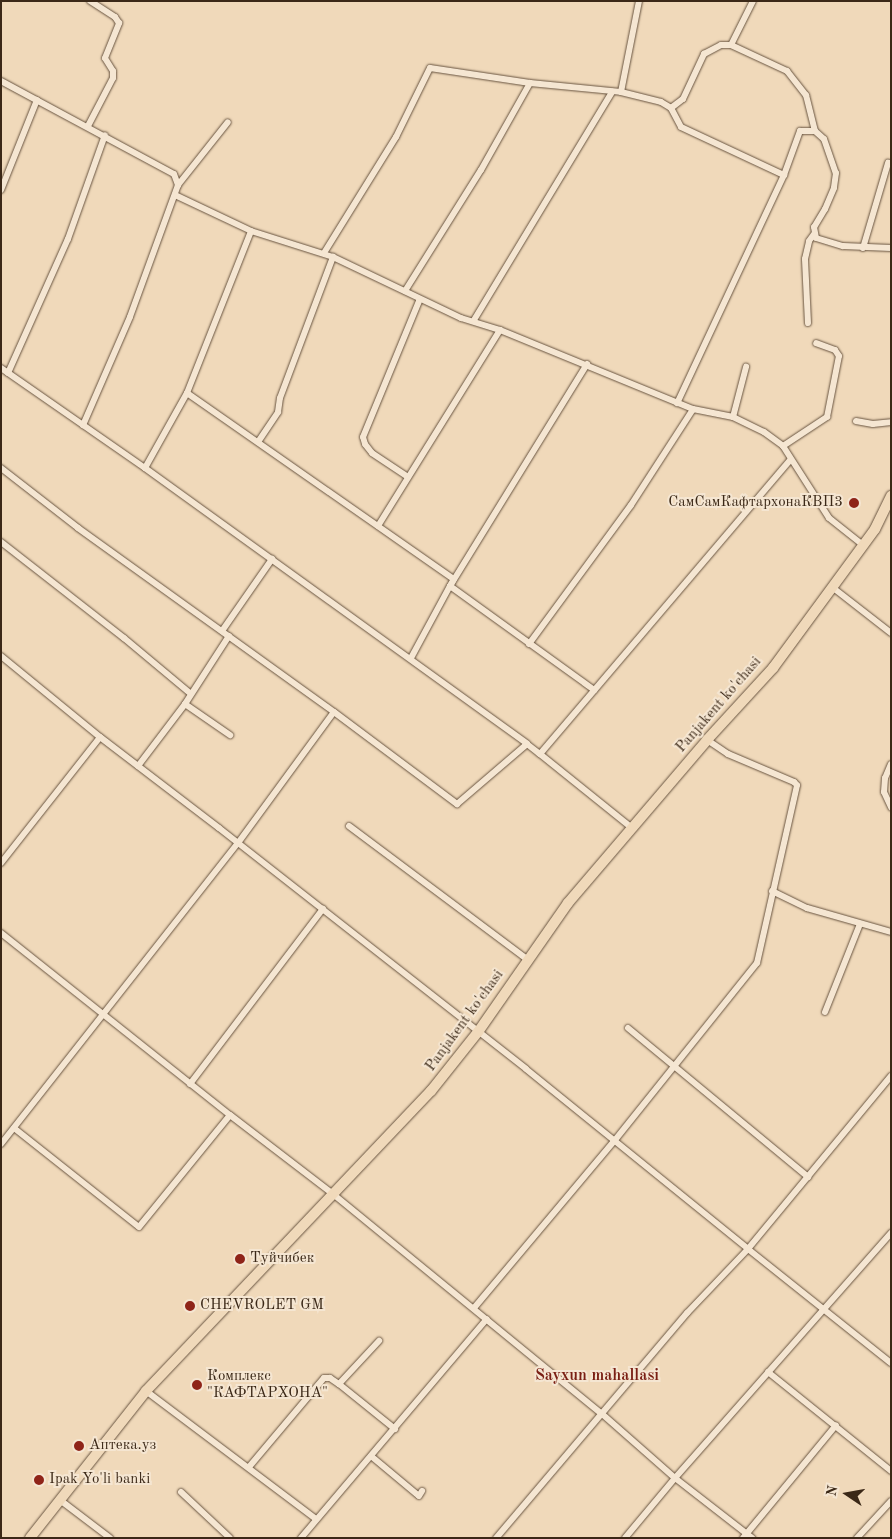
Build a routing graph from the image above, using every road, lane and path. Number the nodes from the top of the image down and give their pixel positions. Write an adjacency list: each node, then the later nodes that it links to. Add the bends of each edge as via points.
1 (90, 1): 12 (street, via 119,23 105,58 113,78)
2 (639, 1): 8 (street)
3 (753, 1): 4 (street)
4 (730, 45): 10 (street, via 721,45 704,54 683,98); 13 (street, via 787,71 806,95)
5 (1, 81): 9 (street)
6 (530, 83): 7 (street); 24 (street, via 430,68 396,137); 26 (street)
7 (612, 92): 8 (street); 28 (street)
8 (621, 92): 10 (street, via 661,102)
9 (37, 100): 12 (street); 18 (street)
10 (670, 108): 16 (street, via 681,127)
11 (228, 122): 17 (street)
12 (88, 126): 14 (street)
13 (815, 131): 16 (street, via 800,131); 21 (street, via 824,139 836,173 834,188 814,227)
14 (105, 135): 17 (street, via 174,174); 35 (street, via 68,239)
15 (888, 163): 22 (street)
16 (784, 175): 37 (street)
17 (178, 185): 19 (street)
18 (1, 190)
19 (175, 195): 20 (street); 42 (street, via 130,317)
20 (251, 231): 24 (street); 36 (street)
21 (814, 234): 22 (street, via 818,240); 29 (street, via 805,258)
22 (863, 248): 23 (street)
23 (891, 248)
24 (324, 254): 25 (street)
25 (333, 257): 26 (street); 43 (street, via 280,398 278,412)
26 (406, 291): 27 (street)
27 (420, 299): 28 (street, via 461,318); 48 (street, via 363,436 372,453)
28 (474, 320): 30 (street)
29 (808, 323)
30 (500, 330): 32 (street); 48 (street)
31 (816, 343): 44 (street, via 835,350 839,356 827,417)
32 (587, 364): 37 (street); 54 (street)
33 (1, 368): 35 (street)
34 (746, 368): 39 (street)
35 (8, 372): 42 (street)
36 (187, 394): 43 (street); 47 (street)
37 (677, 403): 38 (street)
38 (693, 409): 39 (street); 59 (street, via 631,505)
39 (733, 417): 44 (street, via 764,432)
40 (856, 421): 41 (street, via 873,424)
41 (891, 422)
42 (83, 425): 47 (street)
43 (258, 442): 50 (street)
44 (783, 446): 45 (street)
45 (790, 460): 52 (street, via 829,518); 62 (street)
46 (1, 468): 56 (street, via 78,528)
47 (145, 468): 53 (street)
48 (408, 477): 50 (street)
49 (891, 496): 52 (main road, Panjakent ko'chasi)
50 (378, 526): 54 (street, via 454,579)
51 (1, 542): 63 (street)
52 (864, 545): 55 (main road, Panjakent ko'chasi)
53 (272, 559): 56 (street); 61 (street)
54 (450, 586): 59 (street); 61 (street)
55 (832, 587): 57 (street); 68 (main road, Panjakent ko'chasi, via 773,668)
56 (222, 631): 58 (street)
57 (891, 633)
58 (229, 636): 63 (street); 65 (street)
59 (529, 644): 62 (street)
60 (2, 657): 67 (street)
61 (411, 658): 69 (street)
62 (594, 690): 70 (street)
63 (191, 694): 64 (street)
64 (185, 704): 66 (street); 72 (street)
65 (334, 712): 69 (street, via 457,804); 76 (street)
66 (230, 735)
67 (100, 737): 72 (street); 77 (street)
68 (707, 740): 75 (main road, Panjakent ko'chasi); 78 (street, via 728,754 797,785)
69 (527, 744): 70 (street)
70 (540, 754): 75 (street)
71 (891, 764): 73 (street, via 884,778 884,792)
72 (138, 766): 76 (street)
73 (891, 807)
74 (349, 826): 83 (street)
75 (632, 828): 83 (main road, Panjakent ko'chasi, via 568,903)
76 (238, 843): 79 (street); 85 (street)
77 (1, 863)
78 (772, 891): 80 (street, via 806,908); 88 (street, via 757,963)
79 (323, 909): 87 (street); 90 (street)
80 (860, 924): 81 (street); 84 (street)
81 (891, 932)
82 (1, 933): 85 (street)
83 (527, 960): 87 (main road, Panjakent ko'chasi)
84 (825, 1012)
85 (103, 1013): 90 (street); 92 (street)
86 (628, 1028): 88 (street)
87 (478, 1032): 93 (street); 96 (main road, Panjakent ko'chasi, via 431,1091)
88 (675, 1066): 93 (street); 95 (street)
89 (891, 1076): 95 (street)
90 (190, 1084): 91 (street)
91 (230, 1115): 92 (street, via 139,1227); 96 (street)
92 (14, 1128): 94 (street)
93 (615, 1140): 98 (street); 99 (street)
94 (1, 1144)
95 (808, 1177): 98 (street)
96 (334, 1194): 99 (street); 106 (main road, Panjakent ko'chasi)
97 (891, 1233): 100 (street)
98 (748, 1249): 100 (street); 107 (street, via 687,1313)
99 (474, 1308): 101 (street)
100 (823, 1310): 103 (street); 104 (street)
101 (487, 1319): 107 (street); 109 (street)
102 (379, 1341): 105 (street)
103 (891, 1363)
104 (768, 1372): 108 (street); 113 (street)
105 (339, 1384): 109 (street); 111 (street, via 324,1378)
106 (146, 1391): 111 (street); 116 (main road, Panjakent ko'chasi)
107 (601, 1413): 113 (street); 124 (street)
108 (836, 1425): 112 (street); 119 (street)
109 (395, 1429): 110 (street)
110 (371, 1456): 114 (street, via 418,1496); 118 (street)
111 (249, 1467): 118 (street)
112 (891, 1471)
113 (675, 1478): 119 (street); 125 (street)
114 (422, 1491)
115 (181, 1492): 122 (street)
116 (60, 1500): 120 (main road, Panjakent ko'chasi); 121 (street)
117 (891, 1501): 126 (street)
118 (316, 1519): 123 (street)
119 (747, 1536)
120 (30, 1538)
121 (110, 1538)
122 (230, 1538)
123 (301, 1538)
124 (496, 1538)
125 (625, 1538)
126 (857, 1538)

